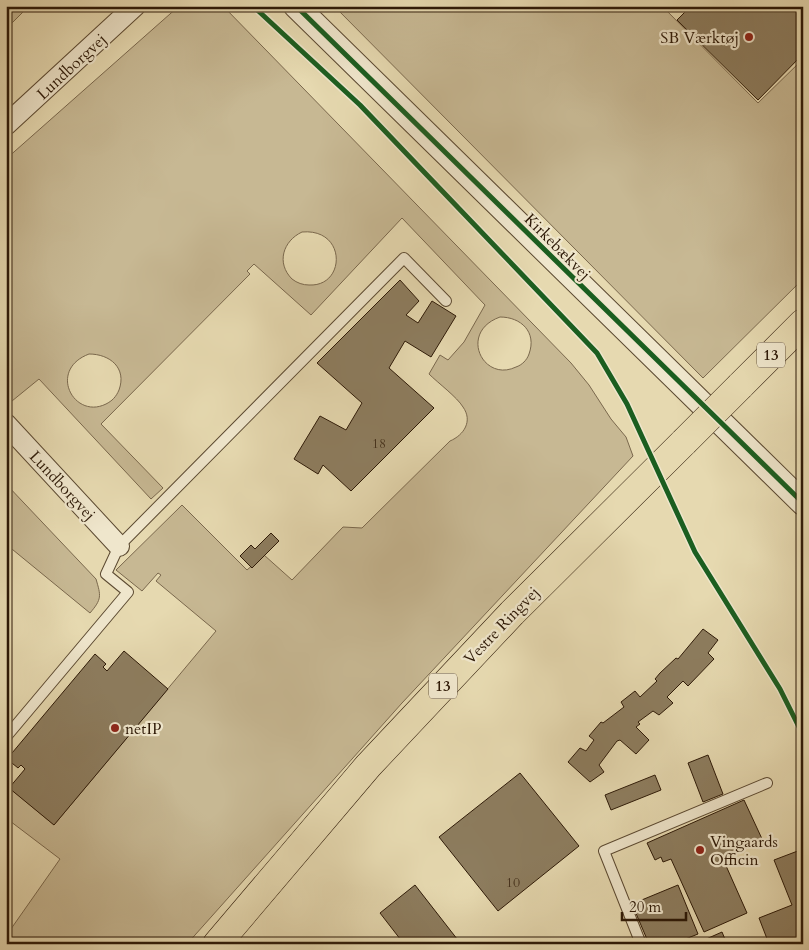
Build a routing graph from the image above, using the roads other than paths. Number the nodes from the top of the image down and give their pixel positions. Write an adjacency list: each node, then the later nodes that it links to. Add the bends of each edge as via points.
1 (135, 6): 3 (street, Lundborgvej)
2 (296, 6): 7 (street, Kirkebækvej)
3 (6, 125)
4 (446, 301): 8 (lane, via 404,258)
5 (803, 323): 11 (main road, Vestre Ringvej / 13, bridge, via 512,613 368,766)
6 (6, 424): 8 (street, Lundborgvej)
7 (803, 503)
8 (119, 546): 9 (lane, via 106,574 128,592)
9 (6, 737)
10 (767, 783): 12 (lane, via 604,851)
11 (217, 944)
12 (641, 944)

